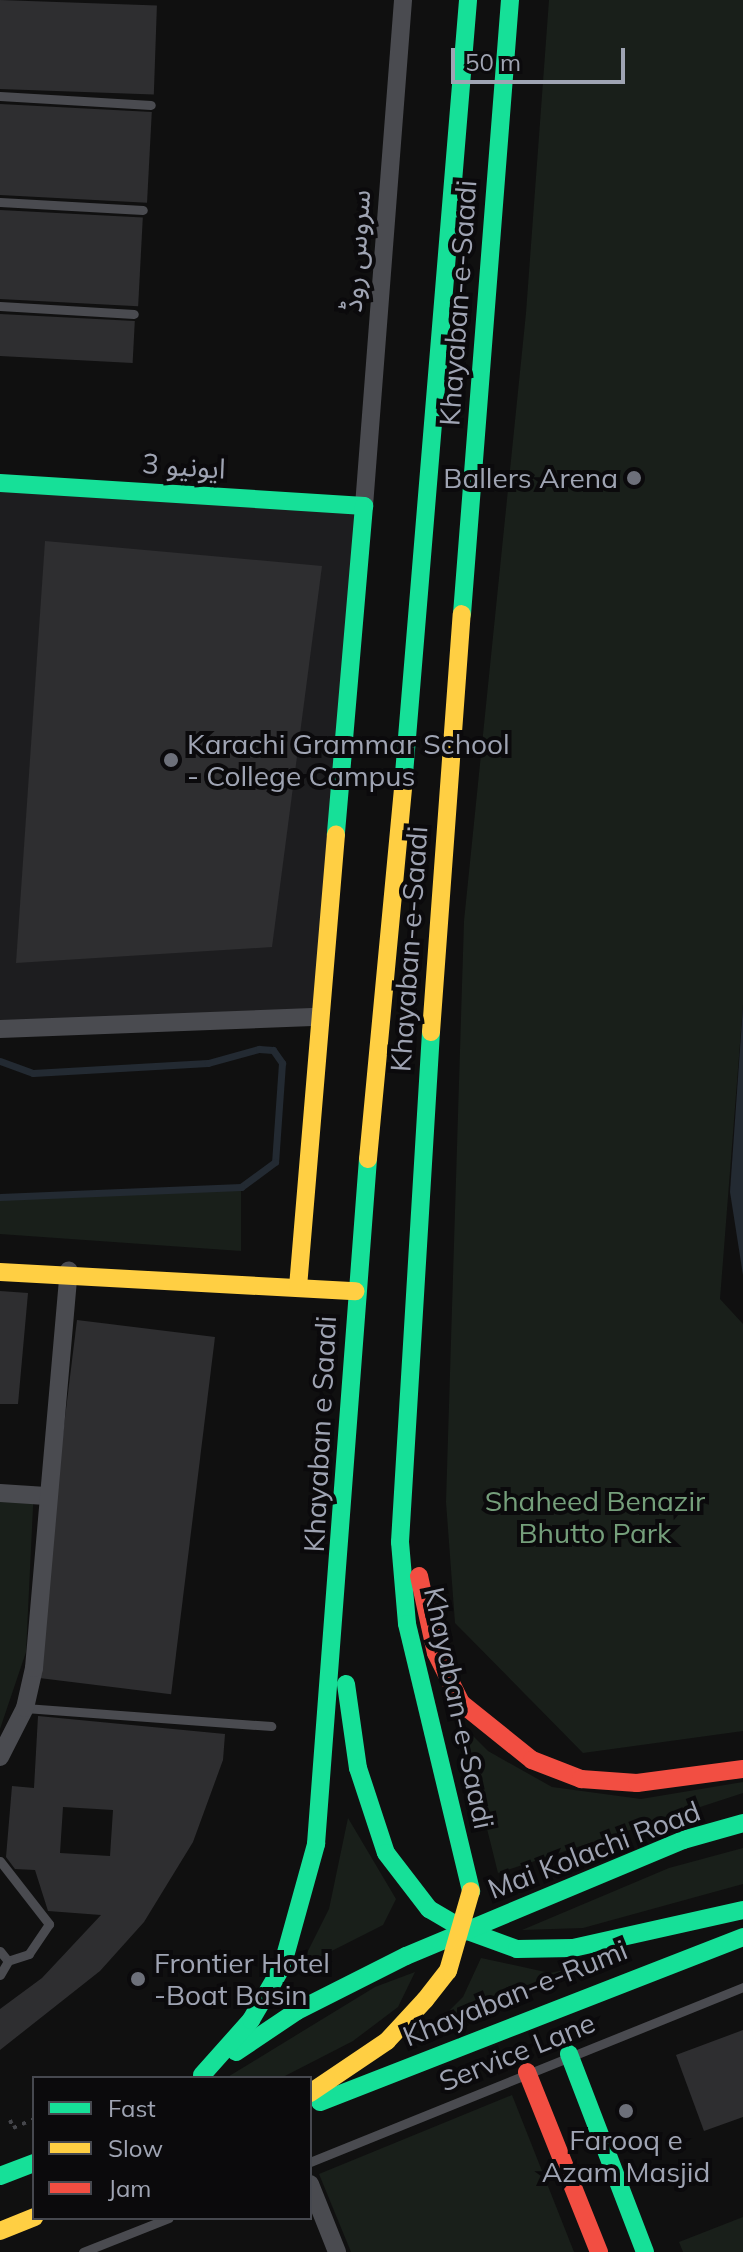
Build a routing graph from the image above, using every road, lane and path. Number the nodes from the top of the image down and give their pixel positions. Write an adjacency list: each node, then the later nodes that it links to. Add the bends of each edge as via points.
1 (403, 0): 11 (street, سروس روڈ)
2 (468, 0): 17 (main road, Khayaban-e-Saadi, via 429,514)
3 (510, 0): 18 (main road, Khayaban-e-Saadi)
4 (0, 96): 5 (lane)
5 (151, 105)
6 (0, 202): 7 (lane)
7 (143, 210)
8 (0, 306): 9 (lane)
9 (134, 314)
10 (0, 483): 11 (main road, ایونیو 3)
11 (364, 506): 12 (main road)
12 (319, 1017): 13 (street); 16 (main road)
13 (0, 1029)
14 (69, 1271): 15 (main road); 16 (main road); 20 (street)
15 (0, 1272)
16 (298, 1287): 17 (main road)
17 (355, 1291): 21 (main road, Khayaban e Saadi)
18 (403, 1483): 25 (main road, via 436,1653 461,1703 494,1732 532,1760 581,1779 637,1783); 29 (main road, Khayaban-e-Saadi, via 407,1624 472,1895)
19 (0, 1493): 20 (street)
20 (46, 1496): 22 (street)
21 (340, 1580): 29 (main road, via 349,1720 371,1819 407,1884 429,1909); 37 (main road, via 316,1844 301,1912 282,1967 251,2020)
22 (25, 1708): 23 (lane); 24 (street)
23 (271, 1726)
24 (0, 1757)
25 (743, 1769)
26 (743, 1823): 29 (main road, Mai Kolachi Road, via 683,1840)
27 (0, 1861): 32 (lane, via 49,1924 43,1942)
28 (743, 1910): 29 (main road, via 573,1948 517,1949)
29 (465, 1930): 37 (main road, via 297,2011); 38 (main road, via 448,1971 387,2041)
30 (743, 1937): 39 (main road, Khayaban-e-Rumi)
31 (0, 1951): 32 (lane)
32 (8, 1961): 33 (lane)
33 (0, 1975)
34 (743, 1987): 35 (lane, Service Lane)
35 (569, 2054): 36 (lane, Service Lane); 52 (main road)
36 (527, 2072): 42 (lane, Service Lane); 51 (main road)
37 (200, 2076)
38 (312, 2092)
39 (312, 2105)
40 (10, 2120): 41 (path, via 13,2128)
41 (32, 2120)
42 (312, 2161)
43 (32, 2164): 44 (main road)
44 (0, 2176)
45 (312, 2189): 50 (street)
46 (32, 2218): 48 (main road)
47 (164, 2220): 49 (lane)
48 (0, 2231)
49 (83, 2252)
50 (337, 2252)
51 (599, 2252)
52 (645, 2252)

